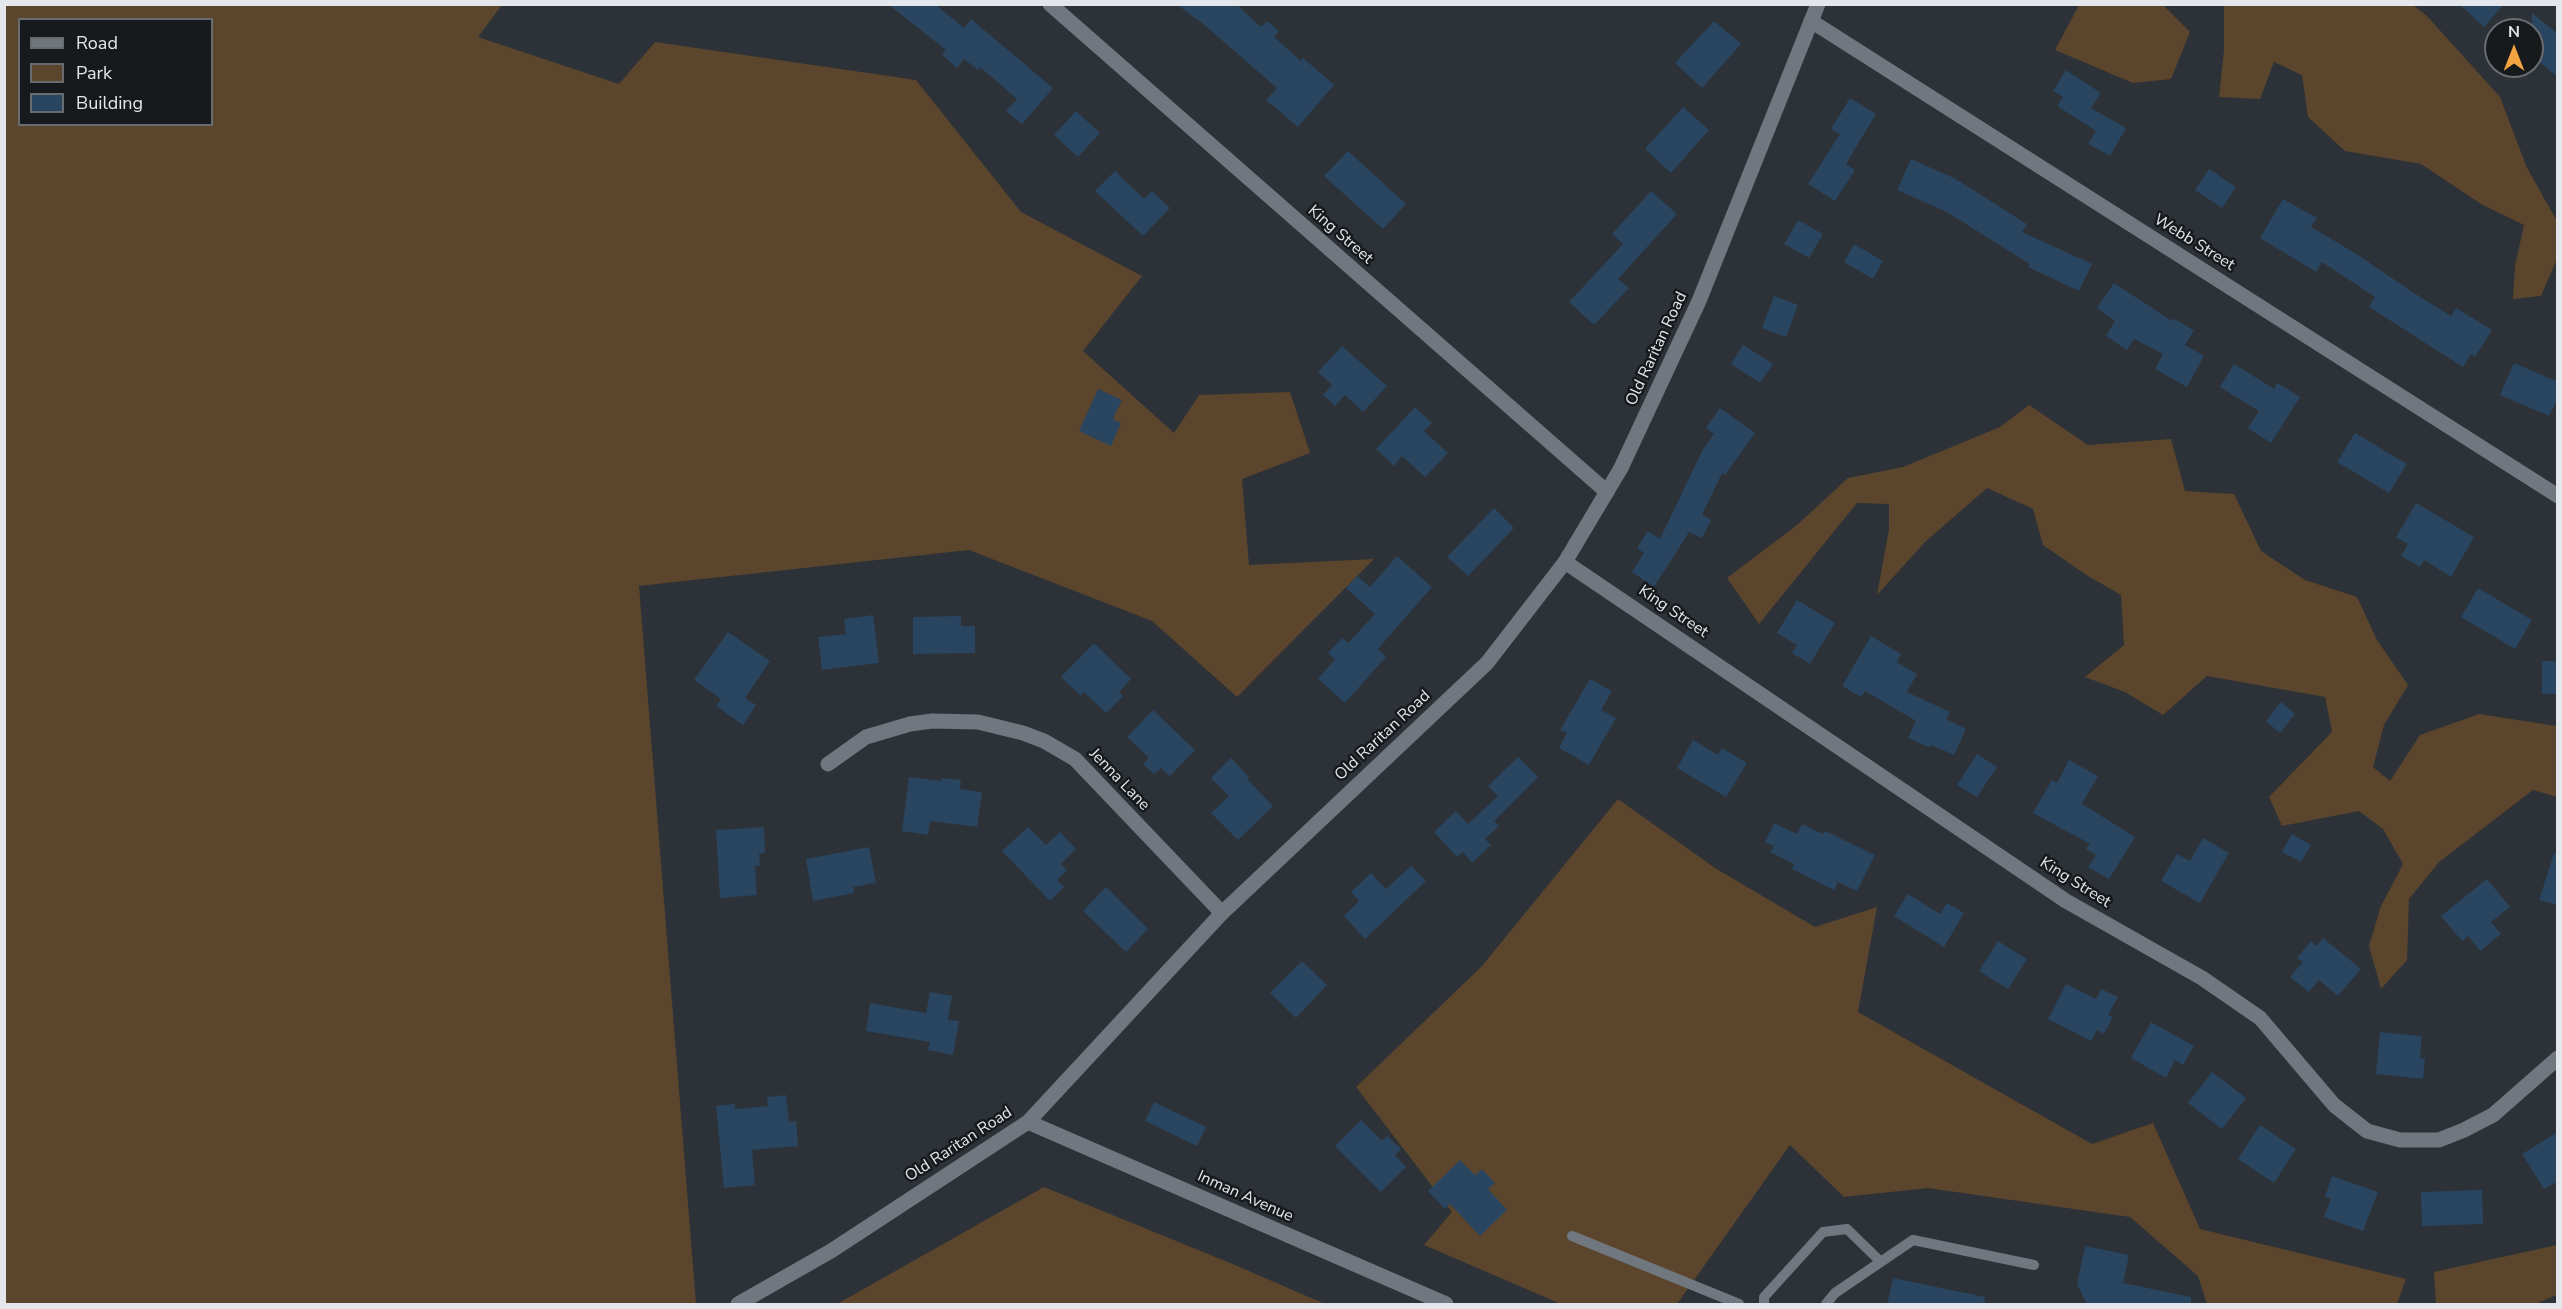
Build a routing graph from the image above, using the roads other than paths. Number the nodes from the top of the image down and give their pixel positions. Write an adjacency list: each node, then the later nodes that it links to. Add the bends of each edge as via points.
1 (1050, 4): 4 (street, King Street)
2 (1818, 4): 3 (street, Old Raritan Road)
3 (1811, 21): 4 (street, Old Raritan Road, via 1691,320); 5 (street, Webb Street)
4 (1607, 492): 6 (street, Old Raritan Road)
5 (2558, 496)
6 (1565, 562): 8 (street, Old Raritan Road, via 1487,663); 9 (street, King Street, via 2066,901 2202,978 2260,1018 2334,1105 2367,1131 2400,1140 2439,1140 2493,1115)
7 (828, 764): 8 (street, Jenna Lane, via 866,737 910,724 978,722 1023,733 1075,759)
8 (1222, 913): 10 (street, Old Raritan Road)
9 (2558, 1058)
10 (1028, 1122): 14 (street, Old Raritan Road, via 831,1251); 15 (street, Inman Avenue)
11 (1572, 1236): 16 (lane)
12 (1881, 1262): 13 (lane, via 1913,1240); 17 (lane, via 1847,1229 1823,1232 1764,1297); 18 (lane, via 1835,1293)
13 (2034, 1265)
14 (738, 1305)
15 (1446, 1305)
16 (1739, 1305)
17 (1764, 1305)
18 (1826, 1305)

